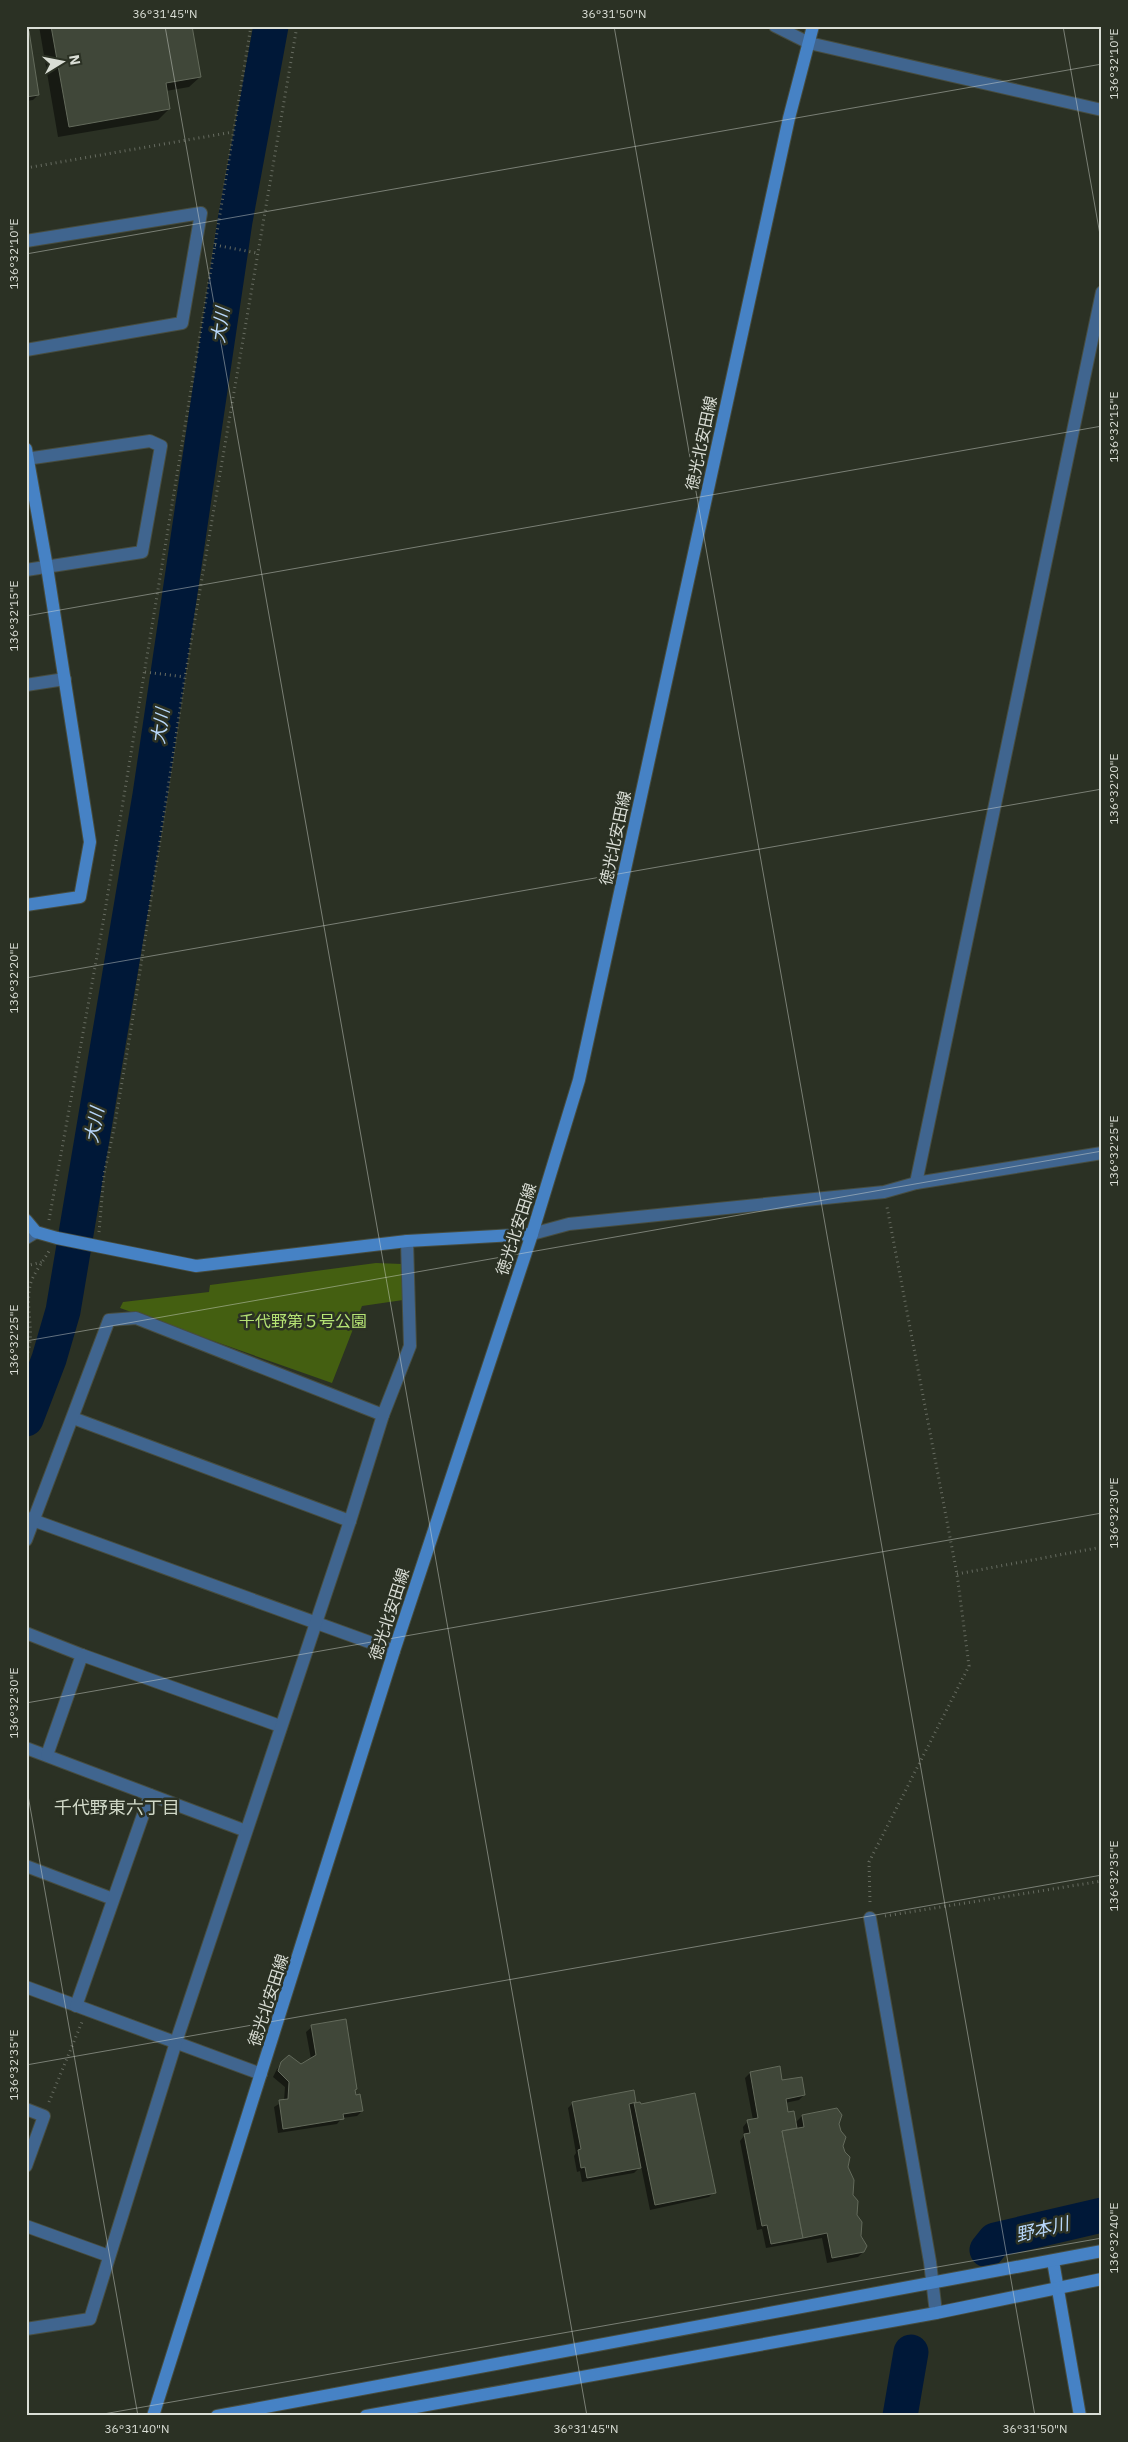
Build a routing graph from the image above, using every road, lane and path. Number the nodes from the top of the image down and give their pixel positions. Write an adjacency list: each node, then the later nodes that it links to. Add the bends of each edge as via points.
1 (251, 26): 7 (path)
2 (297, 26): 11 (path)
3 (775, 26): 5 (street)
4 (813, 26): 5 (street, 徳光北安田線)
5 (809, 43): 6 (street); 26 (street, 徳光北安田線, via 789,118 579,1080)
6 (1102, 110)
7 (233, 132): 8 (path); 10 (path)
8 (26, 168)
9 (26, 242): 13 (street, via 201,213 182,322)
10 (216, 245): 11 (path); 17 (path)
11 (256, 253): 18 (path)
12 (1102, 292): 23 (street)
13 (26, 350)
14 (27, 455): 15 (street); 15 (street, via 150,441 161,446 142,552)
15 (47, 567): 16 (street); 19 (street)
16 (26, 570)
17 (146, 672): 18 (path); 27 (path, via 103,923)
18 (185, 677): 29 (path, via 132,1023)
19 (65, 679): 20 (street); 21 (street, via 90,842 80,897)
20 (26, 685)
21 (26, 905)
22 (1102, 1153): 23 (street)
23 (916, 1183): 24 (street)
24 (884, 1192): 26 (street, via 570,1224); 40 (path)
25 (26, 1220): 27 (street)
26 (532, 1234): 28 (street); 43 (street, 徳光北安田線)
27 (41, 1236): 29 (street); 30 (path)
28 (407, 1241): 29 (street, via 196,1266); 34 (street, via 410,1346)
29 (92, 1246)
30 (43, 1262): 31 (path); 32 (path)
31 (26, 1266)
32 (28, 1291): 33 (path, via 32,1344)
33 (27, 1354)
34 (383, 1415): 35 (street, via 136,1318 109,1320); 37 (street)
35 (73, 1418): 36 (street); 37 (street)
36 (30, 1519): 38 (street); 41 (street)
37 (350, 1521): 41 (street)
38 (26, 1540)
39 (1102, 1547): 40 (path)
40 (957, 1574): 53 (path, via 969,1666 869,1862)
41 (316, 1624): 43 (street); 45 (street)
42 (26, 1634): 44 (street)
43 (394, 1651): 57 (street, 徳光北安田線)
44 (82, 1655): 45 (street); 47 (street)
45 (280, 1726): 49 (street)
46 (26, 1748): 47 (street)
47 (47, 1755): 48 (street)
48 (150, 1795): 49 (street); 52 (street)
49 (246, 1831): 56 (street)
50 (26, 1866): 52 (street)
51 (1102, 1881): 53 (path)
52 (113, 1899): 55 (street)
53 (870, 1918): 66 (street)
54 (26, 1987): 55 (street)
55 (81, 2008): 56 (street); 59 (path)
56 (176, 2042): 57 (street); 63 (street)
57 (261, 2074): 70 (street, 徳光北安田線)
58 (26, 2109): 59 (street)
59 (44, 2116): 60 (street)
60 (26, 2166)
61 (26, 2226): 63 (street)
62 (1102, 2252): 64 (street)
63 (109, 2256): 69 (street, via 90,2319)
64 (1053, 2261): 66 (street); 67 (street)
65 (1102, 2279): 67 (street)
66 (933, 2283): 68 (street); 71 (street)
67 (1058, 2288): 68 (street); 73 (street)
68 (936, 2313): 72 (street)
69 (26, 2329)
70 (153, 2416)
71 (217, 2416)
72 (366, 2416)
73 (1080, 2416)

